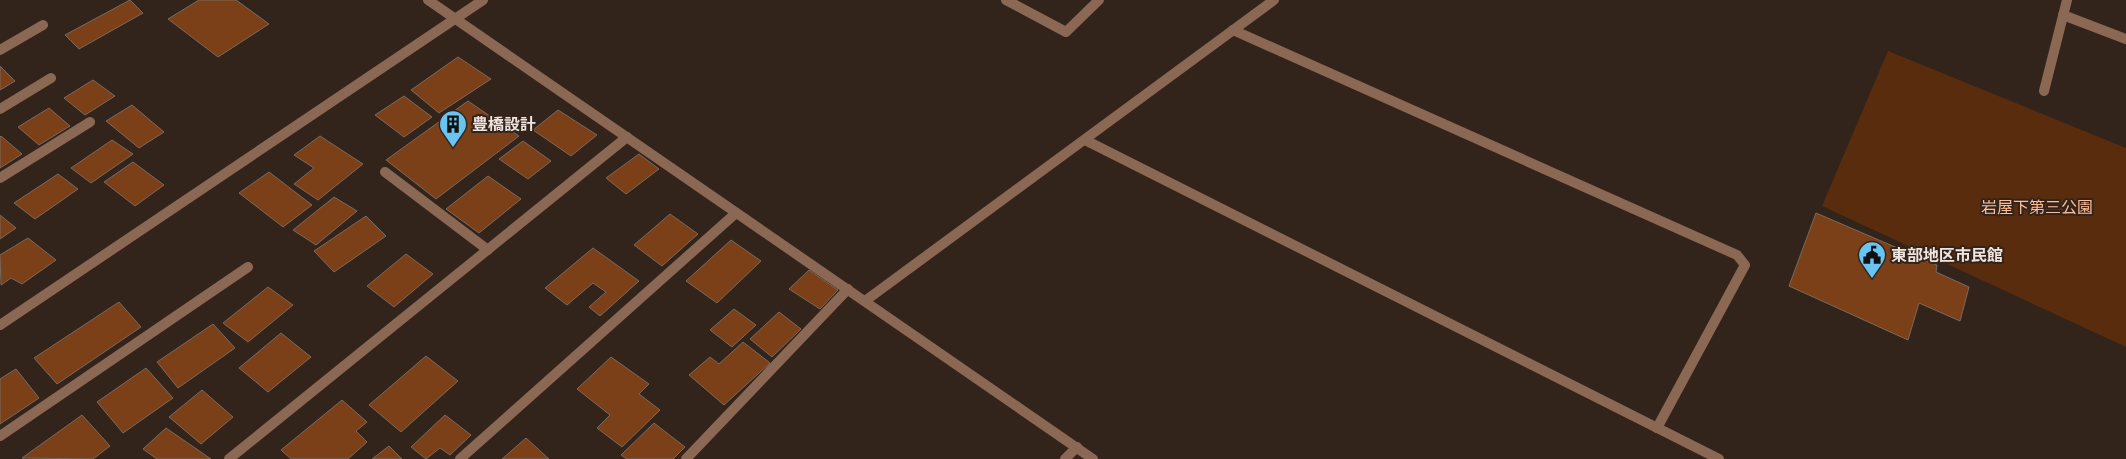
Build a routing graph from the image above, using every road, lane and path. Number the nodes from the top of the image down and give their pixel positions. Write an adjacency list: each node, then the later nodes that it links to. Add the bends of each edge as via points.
1 (428, 0): 8 (street)
2 (483, 0): 8 (street)
3 (1006, 0): 4 (street, via 1066,32)
4 (1099, 0)
5 (1274, 0): 10 (street)
6 (2066, 0): 7 (street)
7 (2063, 15): 11 (street); 14 (street)
8 (454, 19): 17 (street); 26 (street)
9 (43, 25): 12 (street)
10 (1233, 30): 18 (street); 27 (street, via 1737,255 1745,265)
11 (2126, 40)
12 (0, 50)
13 (51, 78): 15 (street)
14 (2044, 91)
15 (0, 109)
16 (90, 122): 20 (street)
17 (627, 137): 21 (street); 22 (street)
18 (1085, 140): 25 (street); 27 (street)
19 (385, 172): 22 (street)
20 (0, 178)
21 (736, 213): 24 (street); 31 (street)
22 (488, 250): 30 (street)
23 (248, 267): 28 (street)
24 (848, 290): 25 (street); 32 (street)
25 (865, 301): 29 (street)
26 (0, 325)
27 (1657, 428): 35 (street)
28 (0, 436)
29 (1077, 448): 33 (street); 34 (street)
30 (229, 459)
31 (460, 459)
32 (686, 459)
33 (1065, 459)
34 (1093, 459)
35 (1719, 459)

